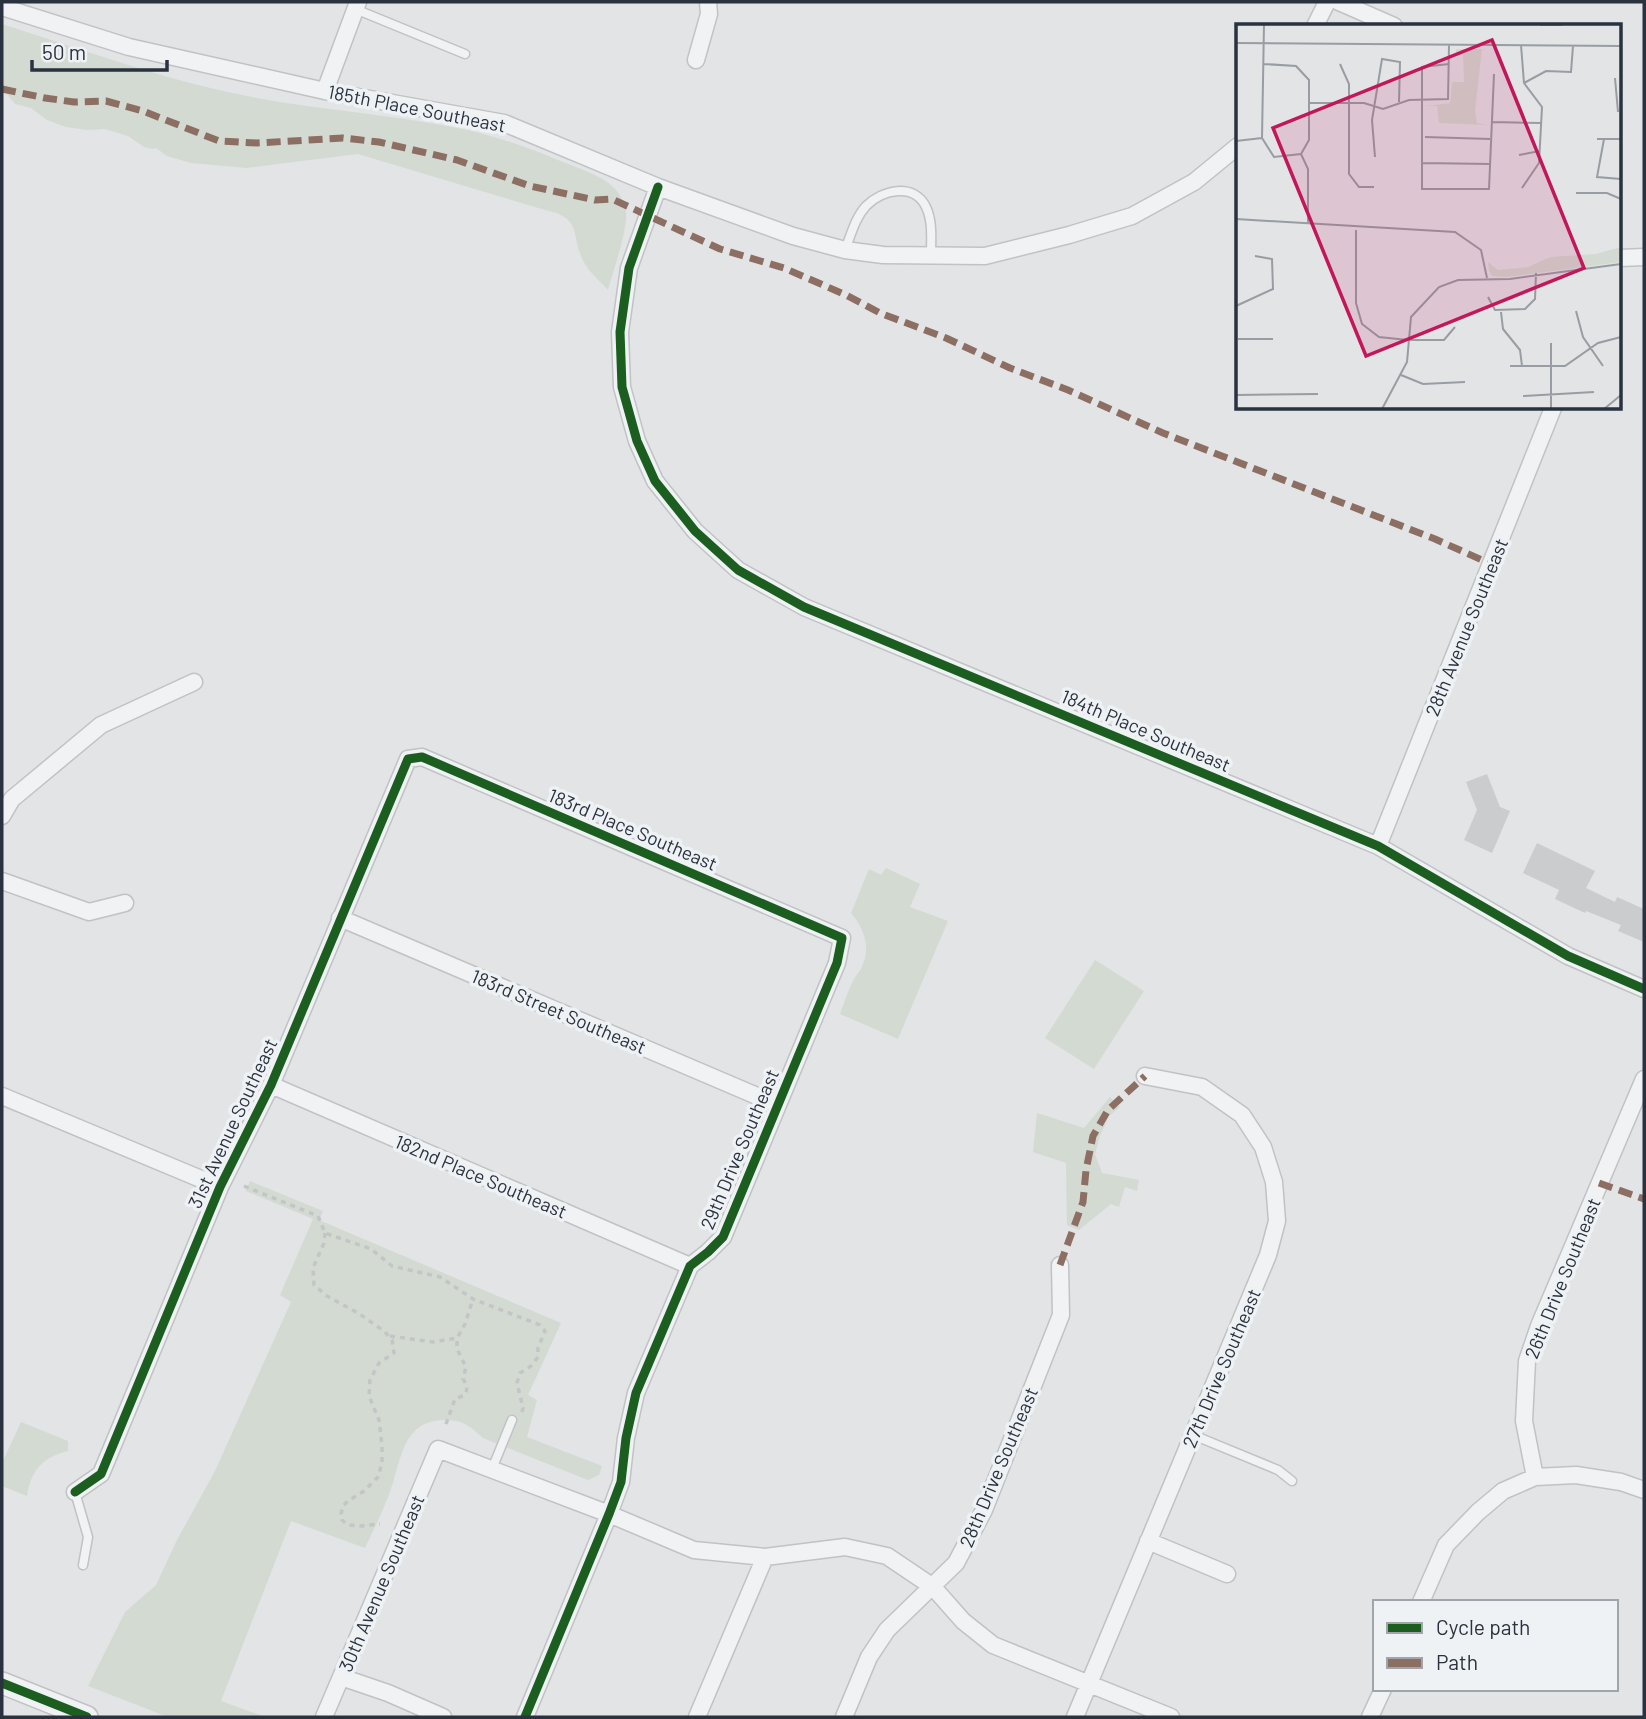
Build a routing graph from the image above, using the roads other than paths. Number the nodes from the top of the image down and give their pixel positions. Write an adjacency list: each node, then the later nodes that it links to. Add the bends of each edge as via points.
1 (708, 2): 9 (street)
2 (1327, 2): 6 (street)
3 (1339, 2): 7 (street)
4 (356, 6): 8 (lane); 10 (street)
5 (2, 7): 10 (street, 185th Place Southeast, via 129,47)
6 (1316, 24)
7 (1389, 24)
8 (465, 54)
9 (696, 60)
10 (325, 91): 12 (street, 185th Place Southeast, via 504,123)
11 (1236, 148): 14 (street, 185th Place Southeast, via 1194,181 1132,216 985,256)
12 (658, 187): 13 (street, 185th Place Southeast); 21 (street, 184th Place Southeast, via 629,268 620,332 622,387 637,441 656,481 695,531 738,570 804,607)
13 (845, 250): 14 (street, 185th Place Southeast); 14 (lane, via 865,207 898,190 915,194 925,206)
14 (931, 255)
15 (1644, 257): 16 (street)
16 (1622, 258)
17 (1552, 410): 21 (street, 28th Avenue Southeast)
18 (194, 682): 20 (street, via 101,725 12,799)
19 (408, 759): 24 (street, 31st Avenue Southeast); 25 (street, 183rd Place Southeast, via 422,757)
20 (2, 816)
21 (1378, 846): 26 (street, 184th Place Southeast, via 1567,956)
22 (2, 881): 23 (street, via 89,912)
23 (125, 903)
24 (340, 918): 29 (street, 31st Avenue Southeast); 31 (street, 183rd Street Southeast)
25 (842, 938): 31 (street, 29th Drive Southeast, via 837,963)
26 (1644, 989)
27 (1145, 1076): 36 (street, 27th Drive Southeast, via 1202,1087 1242,1115 1263,1147 1274,1182 1277,1221 1268,1255)
28 (1644, 1079): 38 (street, 26th Drive Southeast, via 1527,1361 1524,1421)
29 (271, 1085): 32 (street, 31st Avenue Southeast); 34 (street, 182nd Place Southeast)
30 (2, 1096): 32 (street)
31 (778, 1105): 34 (street, 29th Drive Southeast, via 723,1237)
32 (220, 1187): 41 (street, 31st Avenue Southeast, via 101,1474)
33 (1060, 1265): 47 (street, 28th Drive Southeast, via 1061,1315 984,1510 956,1563)
34 (690, 1266): 42 (street, 29th Drive Southeast, via 636,1393 621,1482)
35 (515, 1419): 37 (lane)
36 (1193, 1435): 39 (lane, via 1278,1470); 43 (street, 27th Drive Southeast)
37 (492, 1469): 42 (street); 49 (street, 30th Avenue Southeast, via 438,1449)
38 (1535, 1477): 40 (street, via 1576,1475); 48 (street, via 1503,1491 1446,1545)
39 (1292, 1481)
40 (1644, 1490)
41 (75, 1492): 45 (lane, via 88,1537)
42 (609, 1514): 44 (street, via 694,1550); 56 (street, 29th Drive Southeast)
43 (1148, 1541): 46 (street); 51 (street, 27th Drive Southeast)
44 (765, 1557): 47 (street, via 845,1547 887,1556); 57 (street)
45 (83, 1564)
46 (1227, 1574)
47 (933, 1587): 51 (street, via 993,1645); 58 (street, 28th Drive Southeast, via 887,1630 869,1657)
48 (1422, 1600)
49 (341, 1677): 54 (street, 30th Avenue Southeast); 55 (street)
50 (2, 1683): 53 (street)
51 (1089, 1684): 59 (street, 27th Drive Southeast); 60 (street)
52 (1381, 1691): 61 (street)
53 (87, 1717)
54 (324, 1717)
55 (443, 1717)
56 (525, 1717)
57 (697, 1717)
58 (844, 1717)
59 (1075, 1717)
60 (1171, 1717)
61 (1370, 1717)

